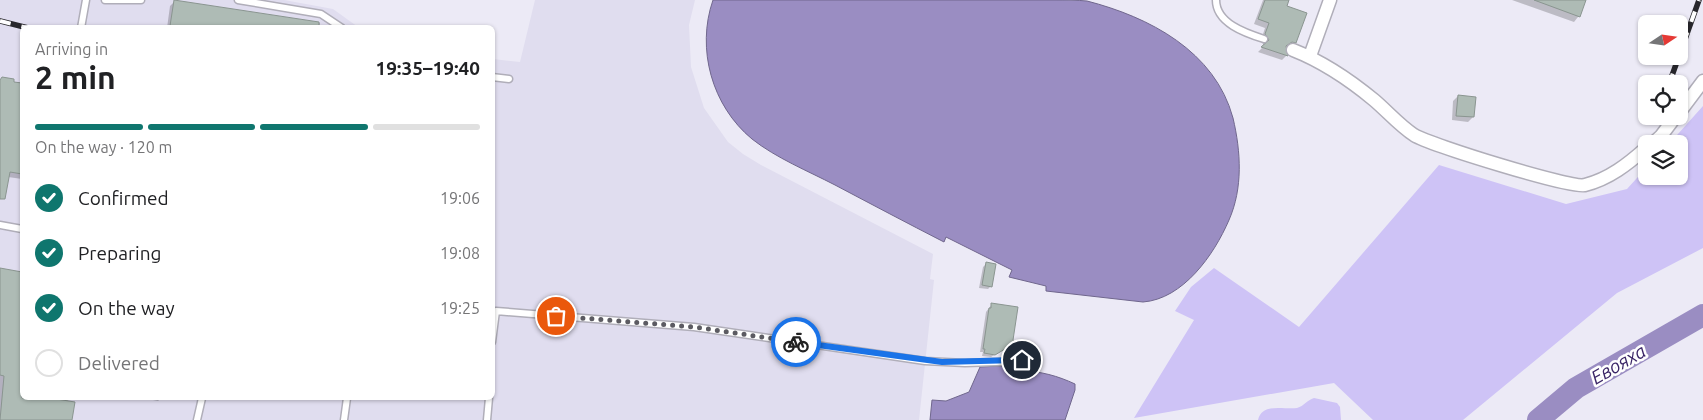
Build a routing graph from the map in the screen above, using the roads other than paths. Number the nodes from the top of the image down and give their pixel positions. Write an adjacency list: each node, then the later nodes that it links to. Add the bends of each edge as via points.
1 (86, 0): 7 (lane)
2 (105, 0): 3 (lane)
3 (141, 0)
4 (238, 0): 8 (lane, via 321,14)
5 (1216, 0): 9 (lane, via 1216,8 1225,20)
6 (1330, 0): 11 (street)
7 (82, 25)
8 (338, 25)
9 (1264, 39)
10 (1293, 50): 11 (street)
11 (1310, 56): 18 (street, via 1372,99 1413,134 1488,162 1583,186 1621,170)
12 (495, 77): 13 (lane)
13 (509, 79)
14 (1703, 81): 15 (street)
15 (1688, 100)
16 (1668, 125): 17 (street)
17 (1660, 135)
18 (1638, 155)
19 (0, 225): 20 (lane)
20 (20, 230)
21 (495, 311): 22 (lane, via 694,327 925,361)
22 (1022, 360)
23 (202, 400): 26 (lane)
24 (348, 400): 27 (lane)
25 (489, 400): 28 (lane)
26 (197, 420)
27 (344, 420)
28 (487, 420)

